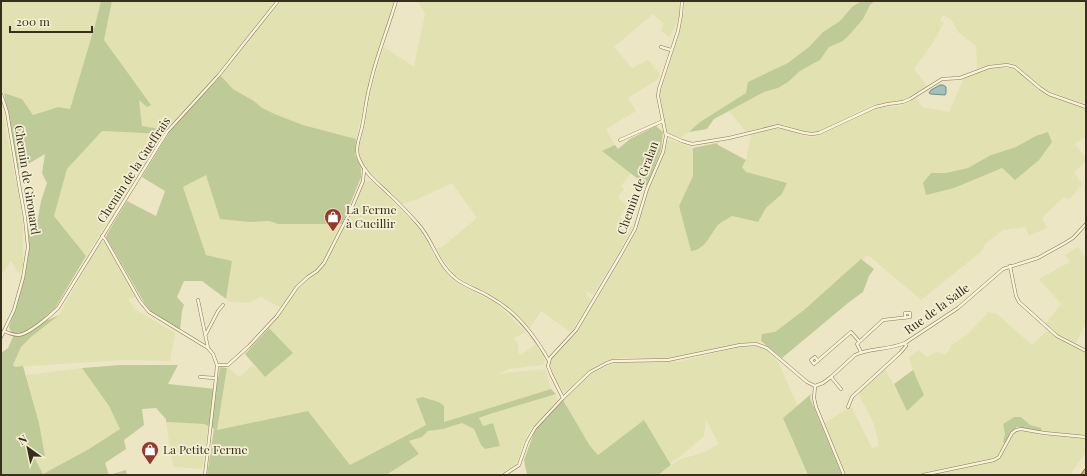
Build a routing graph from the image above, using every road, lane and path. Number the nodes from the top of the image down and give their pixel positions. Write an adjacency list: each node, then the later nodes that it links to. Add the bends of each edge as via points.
1 (278, 1): 13 (street, Chemin de la Gueffrais, via 219,76 167,132)
2 (396, 1): 11 (street, via 369,85 357,148 358,159)
3 (682, 1): 5 (street, Chemin de Gralan, via 681,15)
4 (661, 47): 5 (street)
5 (671, 50): 8 (street, Chemin de Gralan, via 658,96)
6 (1, 94): 18 (street, Chemin de Girouard, via 7,112 28,247 18,296)
7 (1086, 107): 9 (street, via 1049,94 1015,67 1007,65 989,67 960,78 942,79 910,99 875,108 819,133 804,133 778,126 692,144)
8 (663, 121): 9 (street, Chemin de Gralan); 10 (street)
9 (666, 134): 28 (street, Chemin de Gralan, via 663,152 647,189 635,229 576,330 553,352)
10 (620, 140)
11 (364, 170): 28 (street, via 419,225 449,272 468,286 490,296 511,312 538,342); 30 (street, via 363,181 350,212 324,263 297,287 277,316 249,346 228,365)
12 (1086, 224): 14 (street, Rue de la Salle, via 1069,240 1038,258)
13 (102, 236): 18 (street, Chemin de la Gueffrais, via 55,312 21,335); 23 (street, via 149,312)
14 (1010, 266): 24 (street, Rue de la Salle, via 1000,271 958,308); 26 (street, via 1019,302 1057,336)
15 (198, 300): 19 (street)
16 (223, 305): 19 (street)
17 (905, 318): 22 (street, via 883,320)
18 (4, 331): 20 (street, Chemin de Girouard)
19 (206, 334): 21 (street)
20 (1, 337)
21 (206, 340): 23 (street); 25 (street)
22 (859, 342): 27 (street, via 857,344); 29 (street, via 851,332)
23 (199, 343): 25 (street)
24 (905, 343): 27 (street, Rue de la Salle, via 896,347); 37 (street, via 906,346 852,397)
25 (208, 348): 30 (street)
26 (1086, 351)
27 (861, 352): 32 (street)
28 (549, 361): 36 (street, via 551,374)
29 (818, 361)
30 (217, 365): 33 (street)
31 (200, 377): 33 (street)
32 (831, 377): 34 (street); 35 (street)
33 (216, 378): 40 (street)
34 (815, 386): 36 (street, via 767,348 750,344 668,360 613,361 590,372); 42 (street, via 816,407)
35 (841, 389)
36 (563, 398): 41 (street, via 535,428 519,465)
37 (848, 407)
38 (1086, 437): 43 (street, via 1016,430 999,457 994,460)
39 (1086, 472): 44 (highway)
40 (205, 475)
41 (504, 475)
42 (844, 475)
43 (923, 475)
44 (1084, 475)

